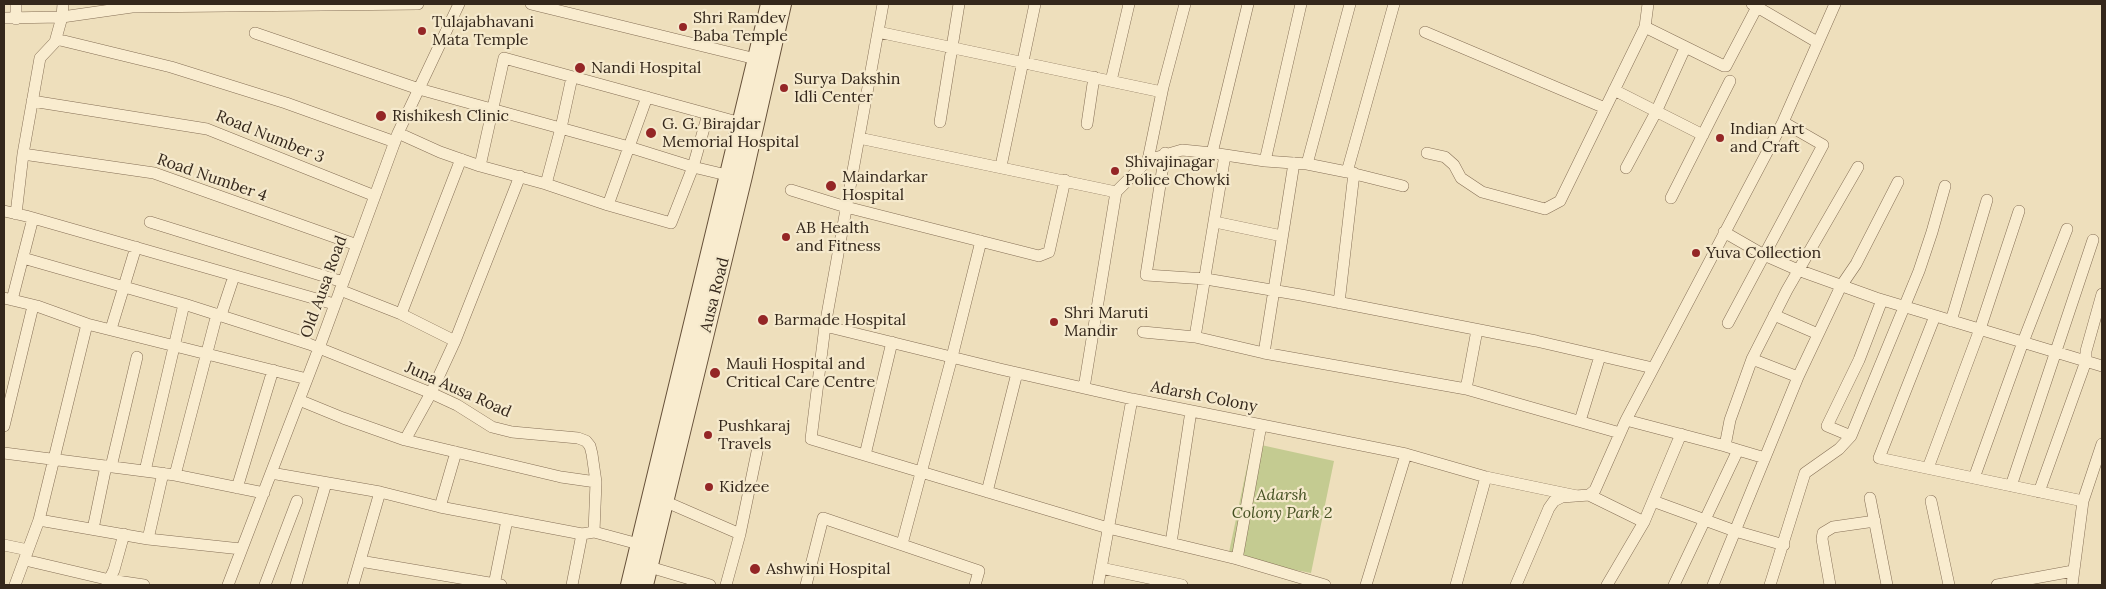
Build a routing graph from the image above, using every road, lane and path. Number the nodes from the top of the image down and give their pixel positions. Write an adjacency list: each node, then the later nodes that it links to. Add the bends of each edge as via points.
1 (16, 4): 23 (street)
2 (63, 4): 22 (street)
3 (418, 4): 19 (street)
4 (459, 4): 38 (street, Old Ausa Road)
5 (531, 4): 32 (street)
6 (769, 4): 32 (main road)
7 (783, 4): 73 (main road, Ausa Road)
8 (884, 4): 25 (street)
9 (959, 4): 30 (street)
10 (1035, 4): 33 (street)
11 (1129, 4): 36 (street)
12 (1185, 4): 40 (street)
13 (1248, 4): 56 (street)
14 (1301, 4): 63 (street)
15 (1350, 4): 65 (street)
16 (1394, 4): 71 (street)
17 (1648, 4): 24 (street)
18 (1835, 4): 29 (street)
19 (132, 5): 21 (street)
20 (1754, 6): 29 (street); 31 (street, via 1726,66 1715,64)
21 (99, 8): 22 (street)
22 (62, 17): 23 (street); 28 (street)
23 (10, 19)
24 (1645, 28): 31 (street); 39 (street)
25 (878, 32): 30 (street); 54 (street)
26 (1425, 32): 43 (street)
27 (255, 33): 38 (street)
28 (56, 39): 42 (street, via 40,58); 53 (street, via 171,67)
29 (1817, 42): 48 (street)
30 (952, 48): 33 (street); 47 (street)
31 (1685, 48): 45 (street)
32 (756, 60): 49 (main road)
33 (1024, 63): 35 (street); 67 (street)
34 (572, 77): 41 (street); 44 (street, via 504,58); 51 (street)
35 (1094, 77): 36 (street); 50 (street)
36 (1111, 81): 40 (street)
37 (1730, 81): 52 (street)
38 (419, 90): 44 (street); 53 (street, Old Ausa Road)
39 (1614, 90): 43 (street); 45 (street)
40 (1162, 92): 62 (street)
41 (647, 97): 46 (street); 55 (street)
42 (32, 101): 58 (street); 81 (street, Road Number 3, via 207,129)
43 (1605, 108): 57 (street, via 1560,201 1545,209 1482,192 1461,178 1445,157)
44 (493, 110): 51 (street); 66 (street)
45 (1656, 112): 52 (street); 70 (street)
46 (708, 114): 49 (street); 68 (street)
47 (940, 122)
48 (1783, 122): 93 (street); 99 (street, via 1823,145)
49 (740, 123): 73 (main road)
50 (1087, 124)
51 (561, 128): 55 (street); 76 (street)
52 (1703, 135): 82 (street)
53 (397, 138): 61 (street); 81 (street, Old Ausa Road)
54 (858, 138): 67 (street); 85 (street)
55 (628, 147): 68 (street); 84 (street)
56 (1212, 153): 59 (street, via 1182,150); 60 (street)
57 (1427, 153)
58 (23, 154): 88 (street); 97 (street, Road Number 4, via 154,174)
59 (1165, 154): 62 (street); 103 (street, via 1146,275)
60 (1225, 155): 63 (street); 91 (street)
61 (460, 159): 66 (street); 117 (street)
62 (1148, 160): 80 (street)
63 (1264, 161): 64 (street)
64 (1294, 163): 65 (street); 94 (street)
65 (1307, 164): 71 (street)
66 (480, 166): 72 (street)
67 (1001, 166): 74 (street)
68 (693, 167): 73 (street); 84 (street, via 672,224)
69 (1858, 167): 101 (street)
70 (1626, 168)
71 (1351, 173): 77 (street); 111 (street)
72 (520, 176): 76 (street); 130 (street)
73 (736, 177): 194 (main road, Ausa Road); 215 (main road)
74 (1065, 180): 80 (street); 96 (street, via 1049,252 1039,256)
75 (1898, 182): 105 (street, via 1856,264)
76 (546, 184): 84 (street)
77 (1403, 186)
78 (1944, 186): 115 (street, via 1932,232)
79 (791, 190): 85 (street)
80 (1116, 192): 151 (street)
81 (375, 196): 97 (street, Old Ausa Road)
82 (1671, 198)
83 (1986, 200): 120 (street)
84 (608, 206)
85 (846, 207): 96 (street); 123 (street)
86 (4, 211): 88 (street)
87 (2019, 211): 125 (street)
88 (16, 214): 89 (street)
89 (33, 218): 98 (street); 100 (street)
90 (150, 222): 104 (street)
91 (1215, 222): 94 (street); 103 (street)
92 (2067, 229): 132 (street)
93 (1724, 232): 99 (street); 145 (street)
94 (1282, 236): 107 (street)
95 (2093, 240): 135 (street)
96 (981, 241): 140 (street)
97 (357, 245): 104 (street, Old Ausa Road)
98 (136, 247): 102 (street); 106 (street)
99 (1764, 255): 101 (street); 121 (street)
100 (23, 258): 106 (street, Juna Ausa Road); 109 (street)
101 (1798, 270): 105 (street); 118 (street)
102 (234, 276): 113 (street); 116 (street)
103 (1206, 279): 107 (street); 129 (street)
104 (341, 286): 113 (street, Old Ausa Road); 117 (street)
105 (1841, 286): 110 (street); 128 (street)
106 (124, 287): 112 (street, Juna Ausa Road); 124 (street)
107 (1273, 291): 111 (street); 137 (street)
108 (2102, 294): 143 (street)
109 (8, 299): 114 (street)
110 (1882, 300): 115 (street); 142 (street)
111 (1339, 303): 126 (street)
112 (184, 304): 116 (street, Juna Ausa Road); 133 (street)
113 (334, 304): 134 (street, Old Ausa Road)
114 (33, 306): 122 (street); 160 (street)
115 (1904, 307): 119 (street); 146 (street)
116 (219, 314): 134 (street, Juna Ausa Road); 136 (street)
117 (401, 314): 130 (street)
118 (1774, 315): 128 (street); 141 (street)
119 (1935, 316): 120 (street); 176 (street, via 1879,458)
120 (1951, 321): 125 (street)
121 (1728, 323)
122 (87, 324): 124 (street); 174 (street)
123 (824, 326): 131 (street, Adarsh Colony); 172 (street, via 811,439)
124 (111, 329): 133 (street)
125 (1980, 329): 132 (street); 176 (street)
126 (1477, 330): 138 (street); 152 (street)
127 (1143, 332): 129 (street)
128 (1818, 334): 149 (street)
129 (1195, 337): 137 (street)
130 (455, 341): 153 (street)
131 (892, 342): 140 (street, Adarsh Colony); 172 (street)
132 (2023, 342): 135 (street); 182 (street)
133 (175, 344): 136 (street); 177 (street)
134 (319, 348): 150 (street, Old Ausa Road); 153 (street, Juna Ausa Road)
135 (2056, 352): 143 (street); 185 (street)
136 (207, 353): 147 (street); 180 (street)
137 (1264, 353): 152 (street)
138 (1600, 356): 145 (street); 158 (street)
139 (137, 357): 175 (street)
140 (952, 357): 148 (street, Adarsh Colony); 178 (street)
141 (1752, 359): 149 (street); 166 (street, via 1730,420)
142 (1859, 360): 146 (street); 163 (street, via 1827,426)
143 (2086, 361): 144 (street); 189 (street)
144 (2102, 366)
145 (1653, 368): 157 (street)
146 (1879, 368): 163 (street)
147 (273, 370): 150 (street); 186 (street)
148 (1017, 373): 151 (street, Adarsh Colony); 188 (street)
149 (1798, 377): 173 (street)
150 (307, 379): 155 (street, Old Ausa Road)
151 (1084, 388): 154 (street, Adarsh Colony)
152 (1466, 389): 158 (street)
153 (431, 393): 164 (street); 184 (street, Juna Ausa Road, via 492,427 586,441 592,454)
154 (1132, 399): 156 (street, Adarsh Colony); 204 (street)
155 (299, 400): 164 (street); 179 (street, Old Ausa Road)
156 (1191, 411): 159 (street, Adarsh Colony); 211 (street)
157 (1626, 420): 161 (street); 162 (street)
158 (1580, 421): 161 (street)
159 (1261, 425): 171 (street, Adarsh Colony); 218 (street)
160 (4, 426)
161 (1620, 433): 191 (street, via 1595,490)
162 (1681, 434): 166 (street); 195 (street)
163 (1851, 436): 214 (street, via 1806,473)
164 (405, 440): 169 (street)
165 (2102, 444): 197 (street)
166 (1725, 446): 168 (street)
167 (758, 447): 209 (street)
168 (1738, 450): 173 (street); 201 (street)
169 (456, 452): 184 (street); 198 (street)
170 (4, 453): 174 (street)
171 (1406, 454): 181 (street, Adarsh Colony); 242 (street)
172 (865, 455): 178 (street)
173 (1765, 458): 206 (street)
174 (53, 460): 175 (street); 199 (street)
175 (108, 466): 177 (street); 205 (street)
176 (1928, 468): 182 (street)
177 (145, 471): 180 (street)
178 (920, 472): 188 (street); 212 (street)
179 (270, 473): 183 (street); 190 (street, Old Ausa Road)
180 (169, 474): 186 (street); 210 (street)
181 (1486, 476): 191 (street, Adarsh Colony); 243 (street)
182 (1974, 478): 185 (street)
183 (326, 482): 187 (street); 229 (street)
184 (596, 482): 207 (street, Juna Ausa Road)
185 (2011, 486): 189 (street)
186 (237, 488): 190 (street)
187 (380, 492): 198 (street); 219 (street)
188 (987, 492): 204 (street)
189 (2039, 492): 197 (street)
190 (264, 493): 216 (street, Old Ausa Road)
191 (1583, 495): 203 (street, Adarsh Colony); 244 (street, via 1554,500)
192 (1870, 498): 202 (street)
193 (297, 500): 228 (street)
194 (664, 501): 209 (street); 215 (main road, Ausa Road)
195 (1653, 501): 201 (street); 203 (street)
196 (1930, 501): 250 (street)
197 (2083, 501): 222 (street)
198 (440, 506): 200 (street)
199 (39, 520): 205 (street); 217 (street)
200 (507, 520): 207 (street); 231 (street)
201 (1704, 520): 206 (street); 245 (street)
202 (1875, 521): 248 (street, via 1834,527 1823,533); 249 (street)
203 (1644, 522): 224 (street)
204 (1108, 528): 211 (street); 221 (street)
205 (93, 529): 208 (street)
206 (1735, 531): 214 (street); 246 (street)
207 (588, 533): 215 (street); 232 (street, Juna Ausa Road)
208 (124, 534): 210 (street); 223 (street)
209 (740, 534): 236 (street)
210 (148, 539): 216 (street)
211 (1171, 543): 218 (street)
212 (902, 544): 237 (street, via 823,518); 238 (street, via 979,570)
213 (4, 545): 217 (street)
214 (1784, 545): 247 (street)
215 (646, 546): 220 (main road)
216 (241, 549): 227 (street, Old Ausa Road)
217 (26, 555): 223 (street); 225 (street)
218 (1237, 559): 241 (street)
219 (360, 561): 230 (street); 231 (street)
220 (642, 564): 233 (main road); 234 (main road); 235 (street)
221 (1101, 568): 239 (street); 240 (street)
222 (2073, 570): 251 (street); 252 (street)
223 (108, 582): 226 (street)
224 (1612, 584)
225 (15, 585)
226 (144, 585)
227 (228, 585)
228 (265, 585)
229 (296, 585)
230 (354, 585)
231 (497, 585)
232 (572, 585)
233 (629, 585)
234 (645, 585)
235 (710, 585)
236 (726, 585)
237 (806, 585)
238 (975, 585)
239 (1098, 585)
240 (1182, 585)
241 (1325, 585)
242 (1366, 585)
243 (1456, 585)
244 (1516, 585)
245 (1674, 585)
246 (1713, 585)
247 (1770, 585)
248 (1830, 585)
249 (1887, 585)
250 (1949, 585)
251 (1996, 585)
252 (2072, 585)

